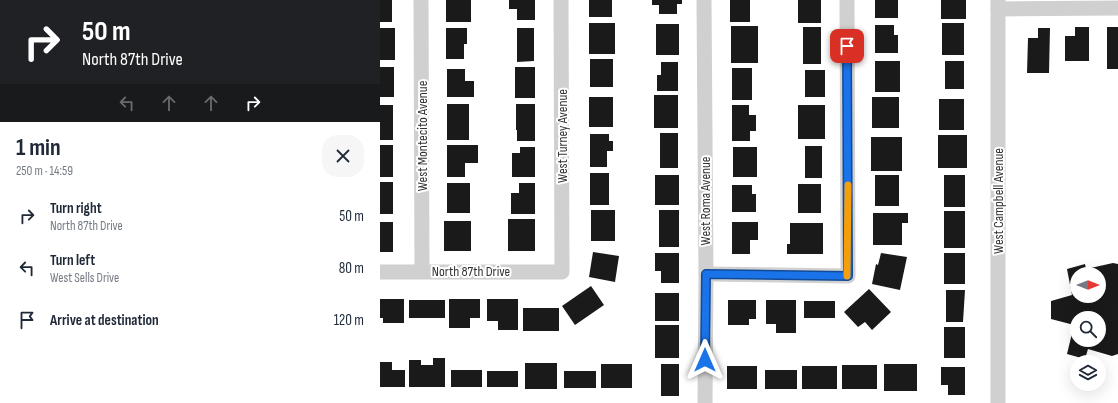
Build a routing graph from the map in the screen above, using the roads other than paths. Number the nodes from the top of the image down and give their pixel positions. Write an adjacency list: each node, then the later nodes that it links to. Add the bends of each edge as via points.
1 (421, 0): 7 (street, West Montecito Avenue)
2 (561, 0): 9 (street, West Turney Avenue)
3 (704, 0): 10 (street, West Roma Avenue)
4 (847, 0): 10 (street, via 848,276)
5 (998, 4): 6 (street); 12 (street, West Campbell Avenue)
6 (1118, 8)
7 (422, 271): 8 (street, North 87th Drive); 9 (street, North 87th Drive)
8 (380, 272)
9 (562, 272)
10 (706, 274): 11 (street, West Roma Avenue)
11 (705, 403)
12 (998, 403)

